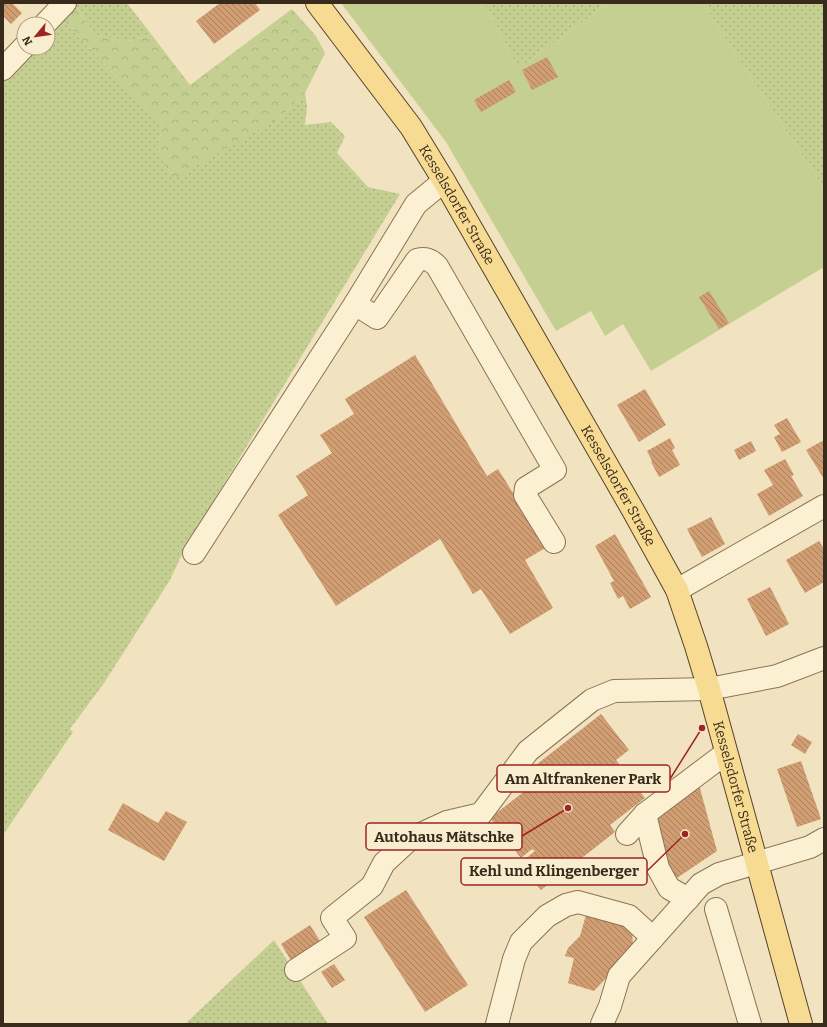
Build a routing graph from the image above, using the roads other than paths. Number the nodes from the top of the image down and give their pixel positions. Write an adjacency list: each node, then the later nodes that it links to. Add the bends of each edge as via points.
1 (65, 3): 3 (street)
2 (317, 3): 6 (main road, Kesselsdorfer Straße, via 412,128)
3 (53, 16)
4 (16, 55): 5 (street)
5 (3, 69)
6 (444, 182): 7 (street, via 416,204); 11 (main road, Kesselsdorfer Straße, via 634,512)
7 (355, 304): 9 (street, via 378,318 417,260 424,258 437,266 555,470 526,488 525,495); 10 (street)
8 (824, 506): 11 (street)
9 (554, 542)
10 (194, 553)
11 (676, 590): 13 (main road, Kesselsdorfer Straße)
12 (824, 658): 13 (street, via 777,676)
13 (709, 689): 14 (main road, Kesselsdorfer Straße); 22 (street, via 614,691 592,700 528,751 481,814 447,822 410,839 384,863 372,886 332,918 345,938)
14 (726, 753): 15 (street); 18 (main road, Kesselsdorfer Straße)
15 (645, 814): 16 (street); 19 (street, via 658,868 669,888)
16 (627, 834)
17 (824, 839): 18 (street, via 810,847)
18 (758, 862): 19 (street, via 719,874 701,884); 26 (main road, Kesselsdorfer Straße)
19 (688, 899): 21 (street)
20 (716, 909): 25 (street)
21 (653, 938): 23 (street, via 619,976); 24 (street, via 629,916 578,902 566,904 547,916 521,942 514,959)
22 (296, 970)
23 (606, 1023)
24 (498, 1024)
25 (750, 1024)
26 (802, 1024)

